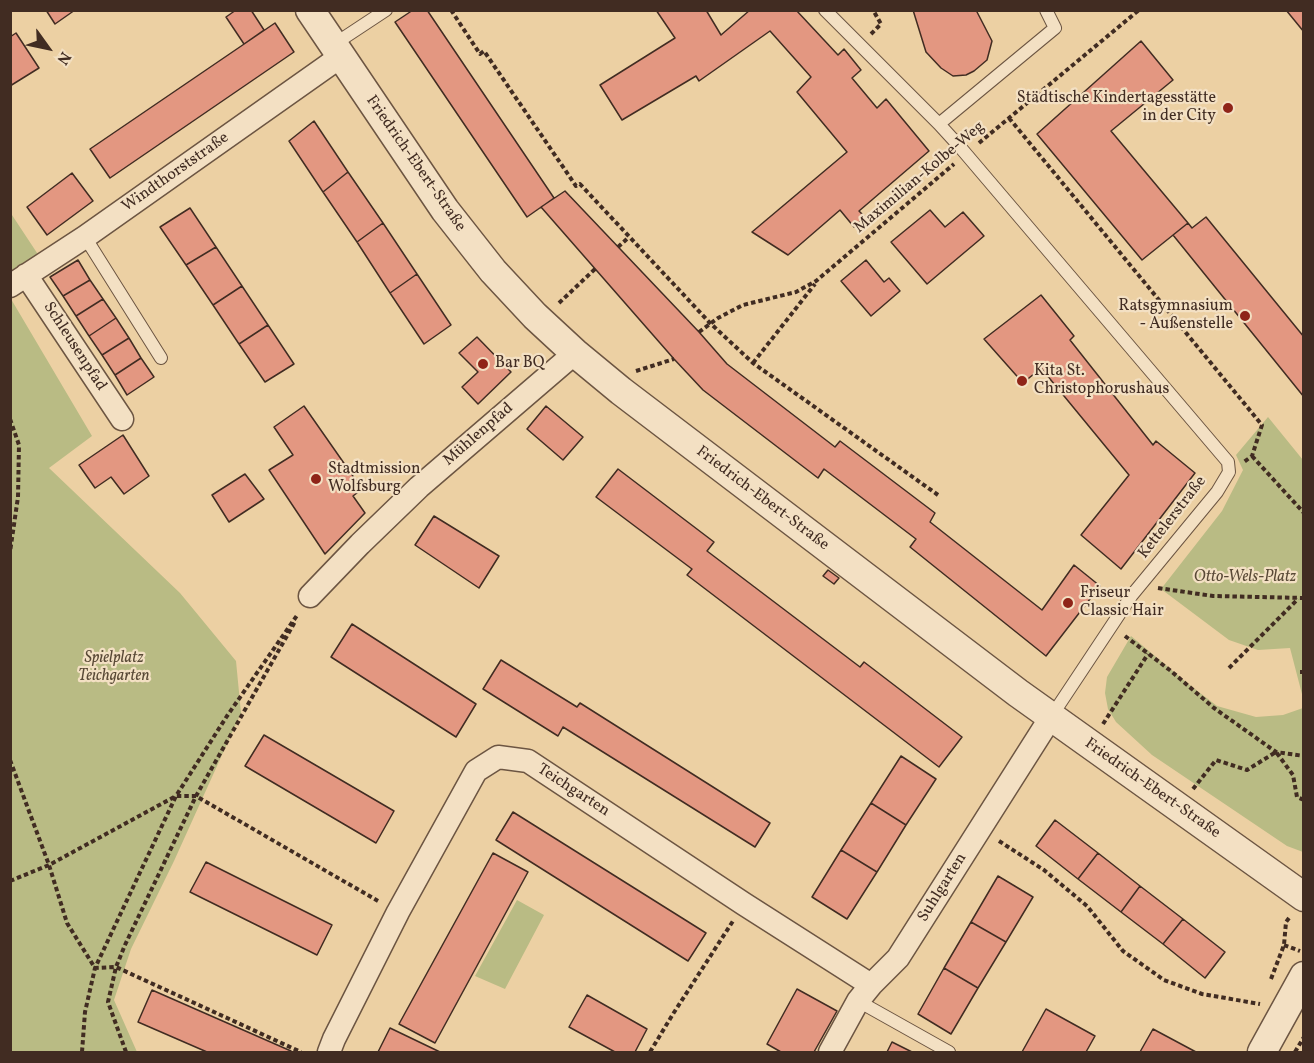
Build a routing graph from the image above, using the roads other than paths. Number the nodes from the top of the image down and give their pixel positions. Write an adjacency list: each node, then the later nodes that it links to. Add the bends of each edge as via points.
1 (310, 10): 5 (street, Friedrich-Ebert-Straße)
2 (386, 10): 5 (lane)
3 (825, 10): 6 (lane, Kettelerstraße)
4 (1046, 10): 6 (lane, via 1056,28)
5 (336, 51): 7 (street, Windthorststraße); 9 (street, Friedrich-Ebert-Straße, via 445,210 493,271)
6 (939, 124): 13 (lane, Kettelerstraße, via 1228,462 1229,472 1216,492 1132,595)
7 (85, 237): 8 (street, Windthorststraße); 10 (lane)
8 (19, 280): 11 (street, Schleusenpfad)
9 (575, 354): 12 (street, Mühlenpfad, via 418,487); 13 (street, Friedrich-Ebert-Straße)
10 (161, 358)
11 (122, 419)
12 (310, 596)
13 (1051, 717): 14 (street, Friedrich-Ebert-Straße); 16 (street, Suhlgarten, via 898,958)
14 (1304, 897)
15 (1304, 976): 20 (street)
16 (864, 993): 17 (street, Teichgarten, via 744,904 528,761 498,757 476,771 398,912); 18 (street, Suhlgarten); 19 (lane)
17 (330, 1053)
18 (830, 1053)
19 (949, 1053)
20 (1262, 1053)

